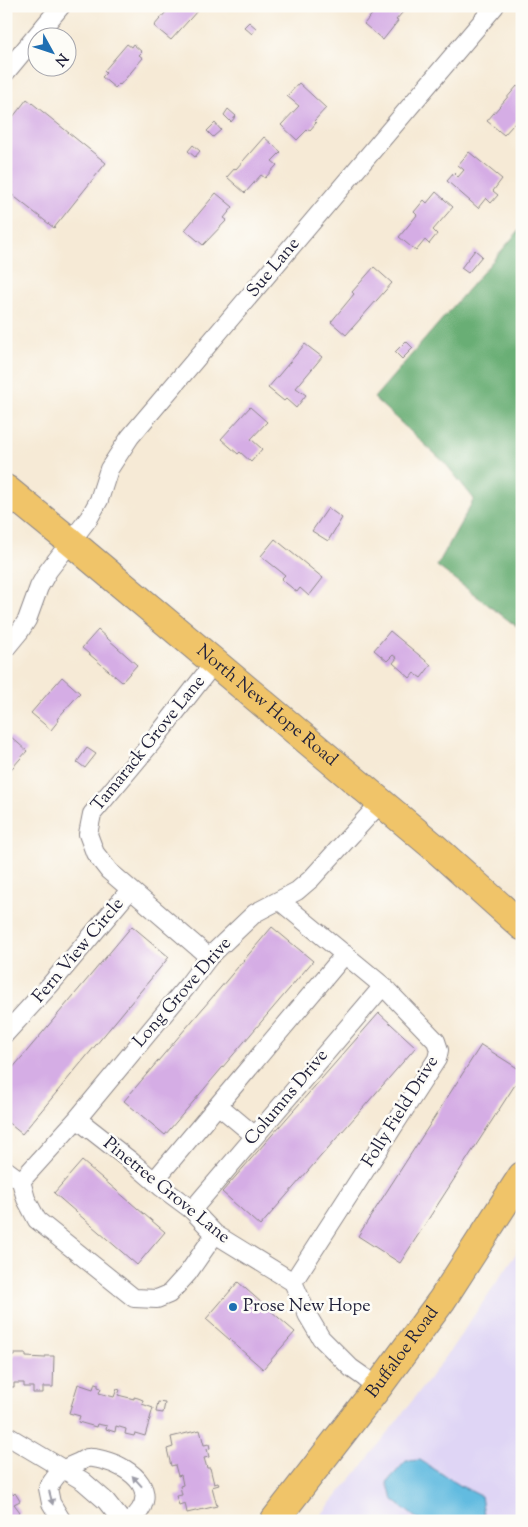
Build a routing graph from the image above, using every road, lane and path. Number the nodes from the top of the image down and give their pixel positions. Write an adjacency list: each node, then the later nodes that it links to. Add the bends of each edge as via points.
1 (61, 6): 3 (street)
2 (495, 6): 5 (street, Sue Lane, via 130,436 109,469 99,500)
3 (6, 72)
4 (6, 489): 5 (main road, North New Hope Road)
5 (72, 542): 6 (street, Sue Lane, via 48,571 27,620); 7 (main road, North New Hope Road)
6 (6, 648)
7 (214, 662): 8 (main road, North New Hope Road); 9 (street, Tamarack Grove Lane, via 92,814 88,834 95,853)
8 (381, 802): 10 (street, Long Grove Drive, via 311,879); 11 (main road, North New Hope Road)
9 (130, 890): 13 (street, Tamarack Grove Lane); 15 (street, Fern View Circle)
10 (280, 901): 12 (street, Folly Field Drive); 13 (street, Long Grove Drive, via 255,913)
11 (522, 926)
12 (345, 954): 14 (street, Folly Field Drive); 16 (street)
13 (209, 957): 17 (street, Long Grove Drive)
14 (382, 986): 18 (street, Columns Drive); 25 (street, Folly Field Drive, via 436,1040 437,1059)
15 (6, 1033)
16 (218, 1105): 18 (street); 22 (street)
17 (77, 1119): 21 (street, Long Grove Drive); 22 (street, Pinetree Grove Lane)
18 (255, 1136): 23 (street, Columns Drive)
19 (6, 1170): 21 (street)
20 (522, 1176): 26 (main road, Buffaloe Road, via 442,1300)
21 (21, 1181): 24 (street, via 37,1220 134,1298 157,1299 169,1294)
22 (154, 1181): 23 (street, Pinetree Grove Lane)
23 (192, 1210): 24 (street, Pinetree Grove Lane)
24 (215, 1234): 25 (street, Pinetree Grove Lane)
25 (293, 1282): 26 (street, via 321,1338 351,1368)
26 (378, 1386): 32 (main road, Buffaloe Road)
27 (6, 1435): 28 (street)
28 (63, 1469): 29 (street, one-way to 29, via 48,1488 51,1503); 30 (street, via 84,1481); 31 (street, one-way to 28, via 145,1500 144,1489 128,1471 114,1463 87,1458)
29 (62, 1521)
30 (122, 1521)
31 (130, 1521)
32 (274, 1521)

